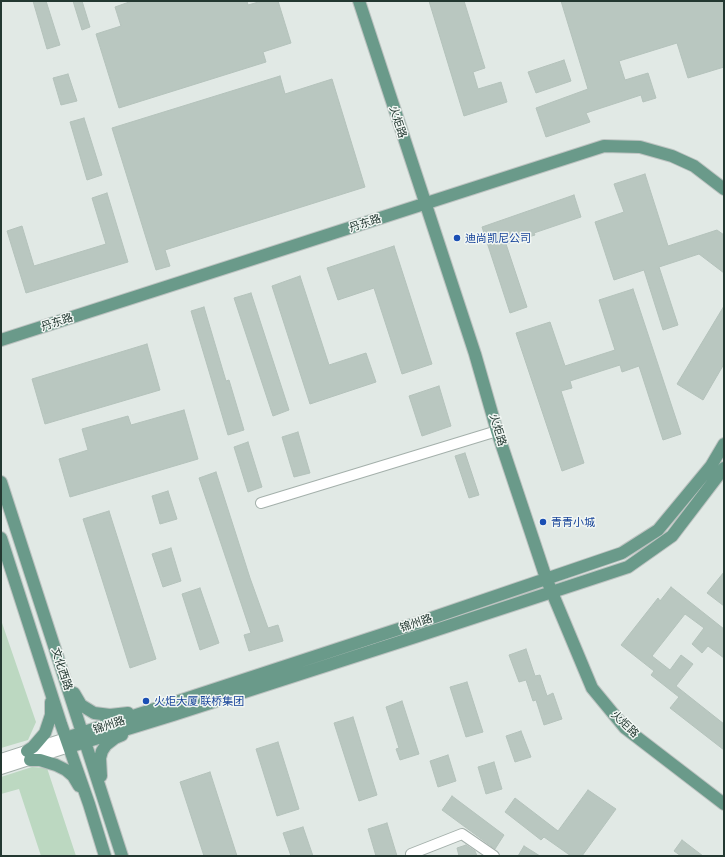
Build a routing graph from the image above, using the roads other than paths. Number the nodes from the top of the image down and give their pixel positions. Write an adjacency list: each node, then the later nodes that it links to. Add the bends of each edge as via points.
1 (359, 1): 3 (main road, 火炬路)
2 (724, 189): 3 (main road, 丹东路, via 694,166 672,156 640,147 604,146)
3 (425, 203): 4 (main road, 丹东路); 5 (main road, 火炬路, via 475,354)
4 (1, 340)
5 (497, 431): 9 (street); 11 (main road, 火炬路)
6 (724, 444): 11 (main road, 锦州路, via 711,466 658,530 622,553)
7 (724, 468): 12 (main road, 锦州路, via 672,536 628,567)
8 (1, 482): 13 (main road, 文化西路)
9 (261, 503)
10 (1, 538): 14 (main road, 文化西路)
11 (546, 578): 12 (main road, 火炬路); 15 (main road, 锦州路)
12 (551, 593): 15 (main road, 锦州路); 22 (main road, 火炬路, via 592,688 625,728)
13 (64, 674): 15 (main road, via 81,706 94,713); 16 (main road, 文化西路)
14 (47, 679): 17 (main road, 文化西路); 18 (main road, via 51,705 49,722 45,733)
15 (149, 717): 16 (main road, 锦州路); 23 (main road, via 115,738 102,751 100,770)
16 (84, 737): 17 (main road, 锦州路); 23 (main road, 文化西路)
17 (67, 742): 18 (street); 21 (main road, 文化西路)
18 (28, 755): 19 (street); 20 (street); 21 (main road, via 66,770 73,776)
19 (1, 759)
20 (1, 769)
21 (89, 804): 24 (main road, 文化西路)
22 (724, 804)
23 (107, 806): 25 (main road, 文化西路)
24 (105, 856)
25 (122, 856)
26 (412, 856): 27 (street, via 411,854 462,834)
27 (494, 856)

